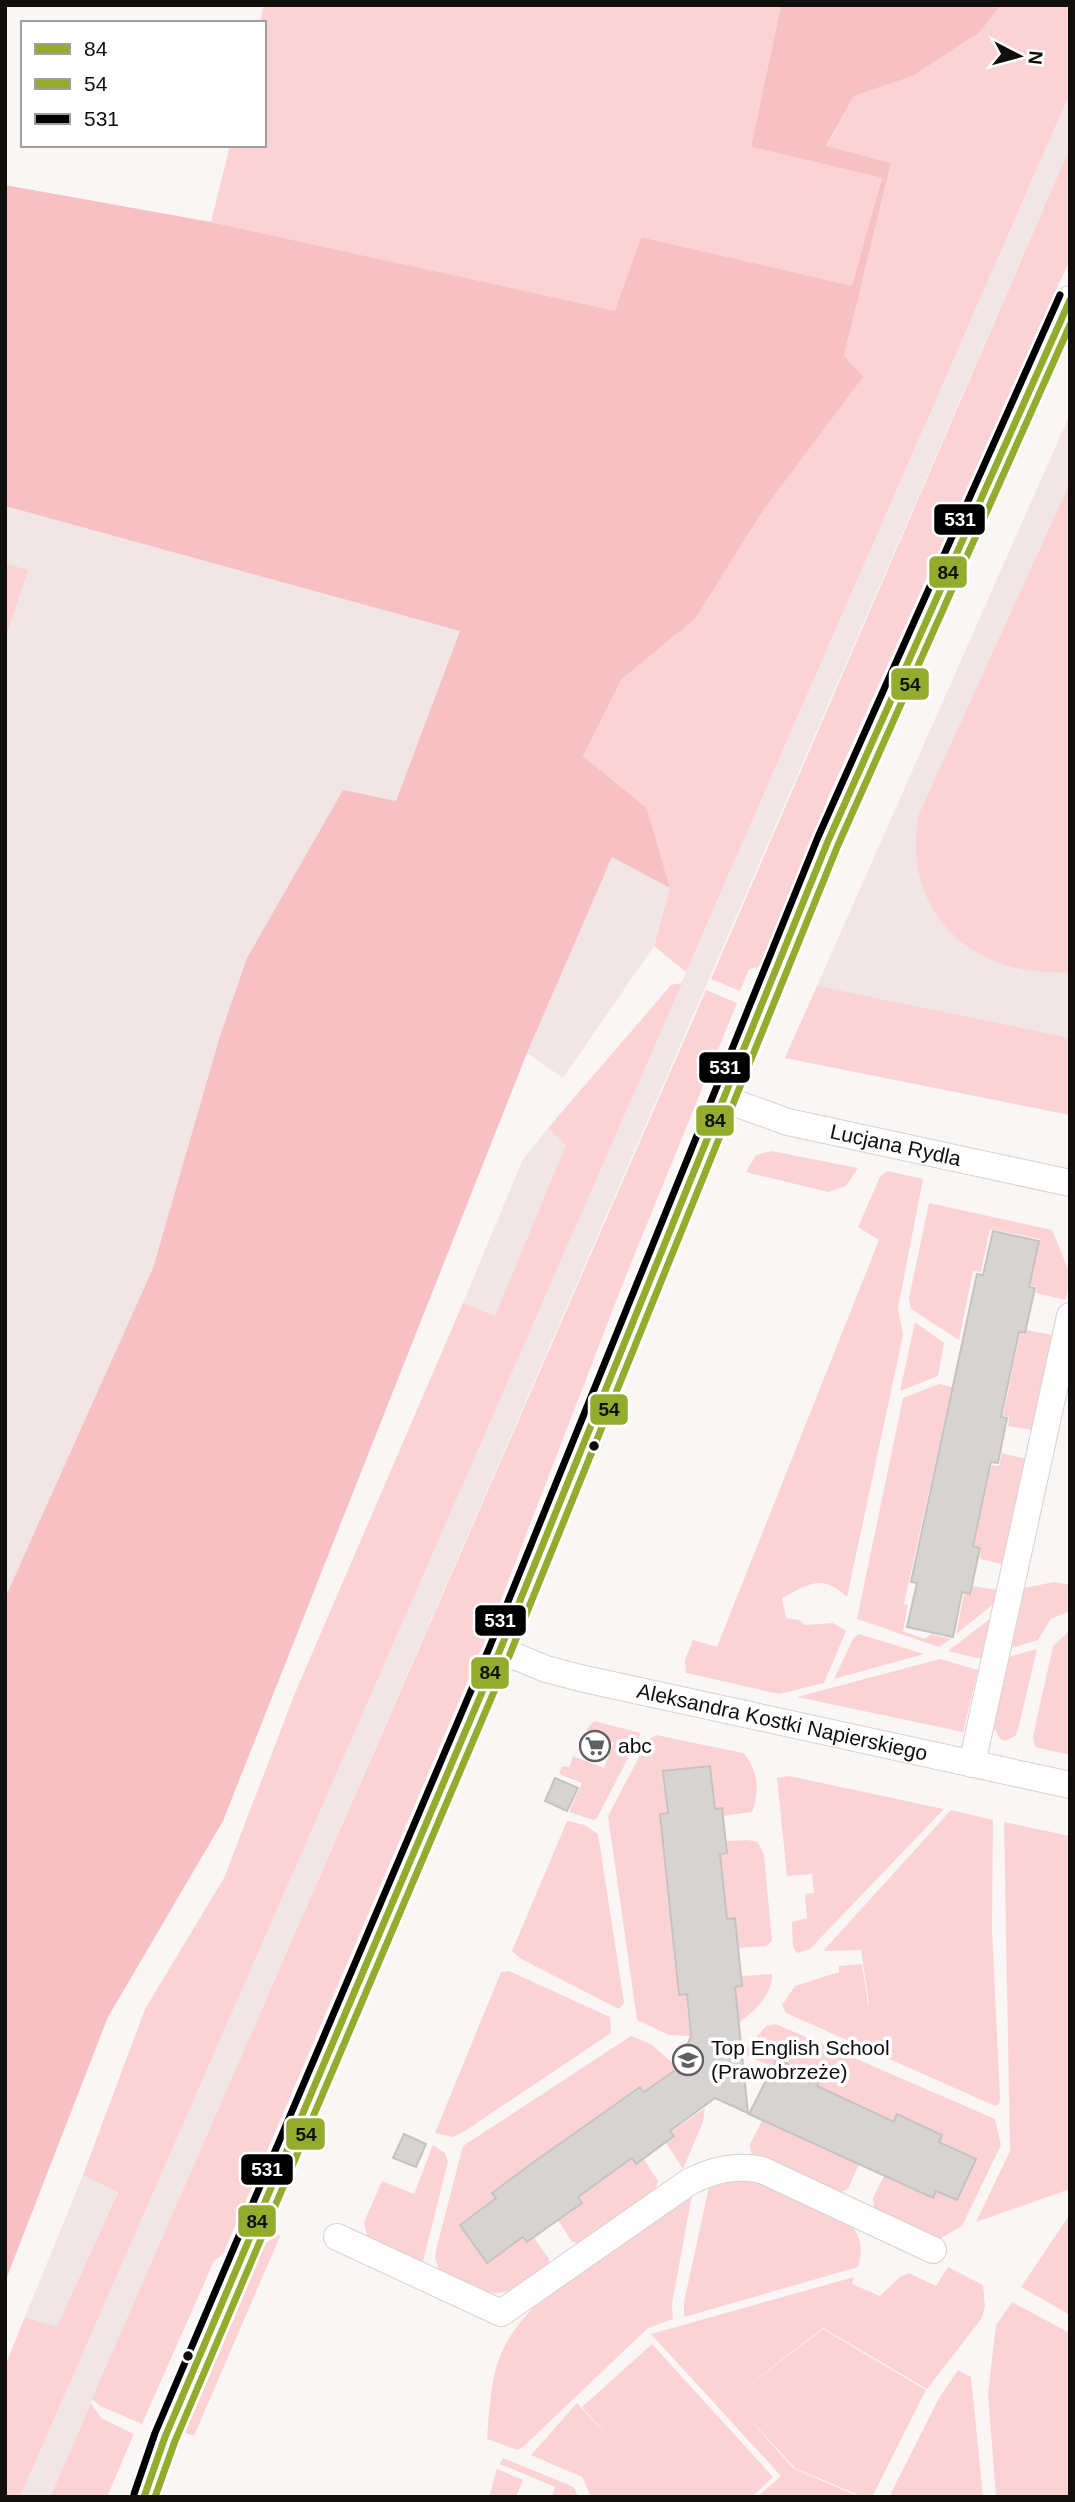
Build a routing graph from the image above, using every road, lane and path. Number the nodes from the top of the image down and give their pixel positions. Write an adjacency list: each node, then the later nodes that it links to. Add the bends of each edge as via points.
1 (1070, 299): 2 (street, via 847,798)
2 (724, 1099): 3 (street, Lucjana Rydla, via 788,1122); 5 (street)
3 (1070, 1183)
4 (1070, 1316): 6 (street)
5 (499, 1650): 6 (street, Aleksandra Kostki Napierskiego, via 580,1678); 10 (street, via 165,2437)
6 (972, 1764): 7 (street, Aleksandra Kostki Napierskiego)
7 (1070, 1785)
8 (337, 2237): 9 (street, via 501,2313 689,2182 721,2169 750,2167)
9 (933, 2250)
10 (144, 2497)

